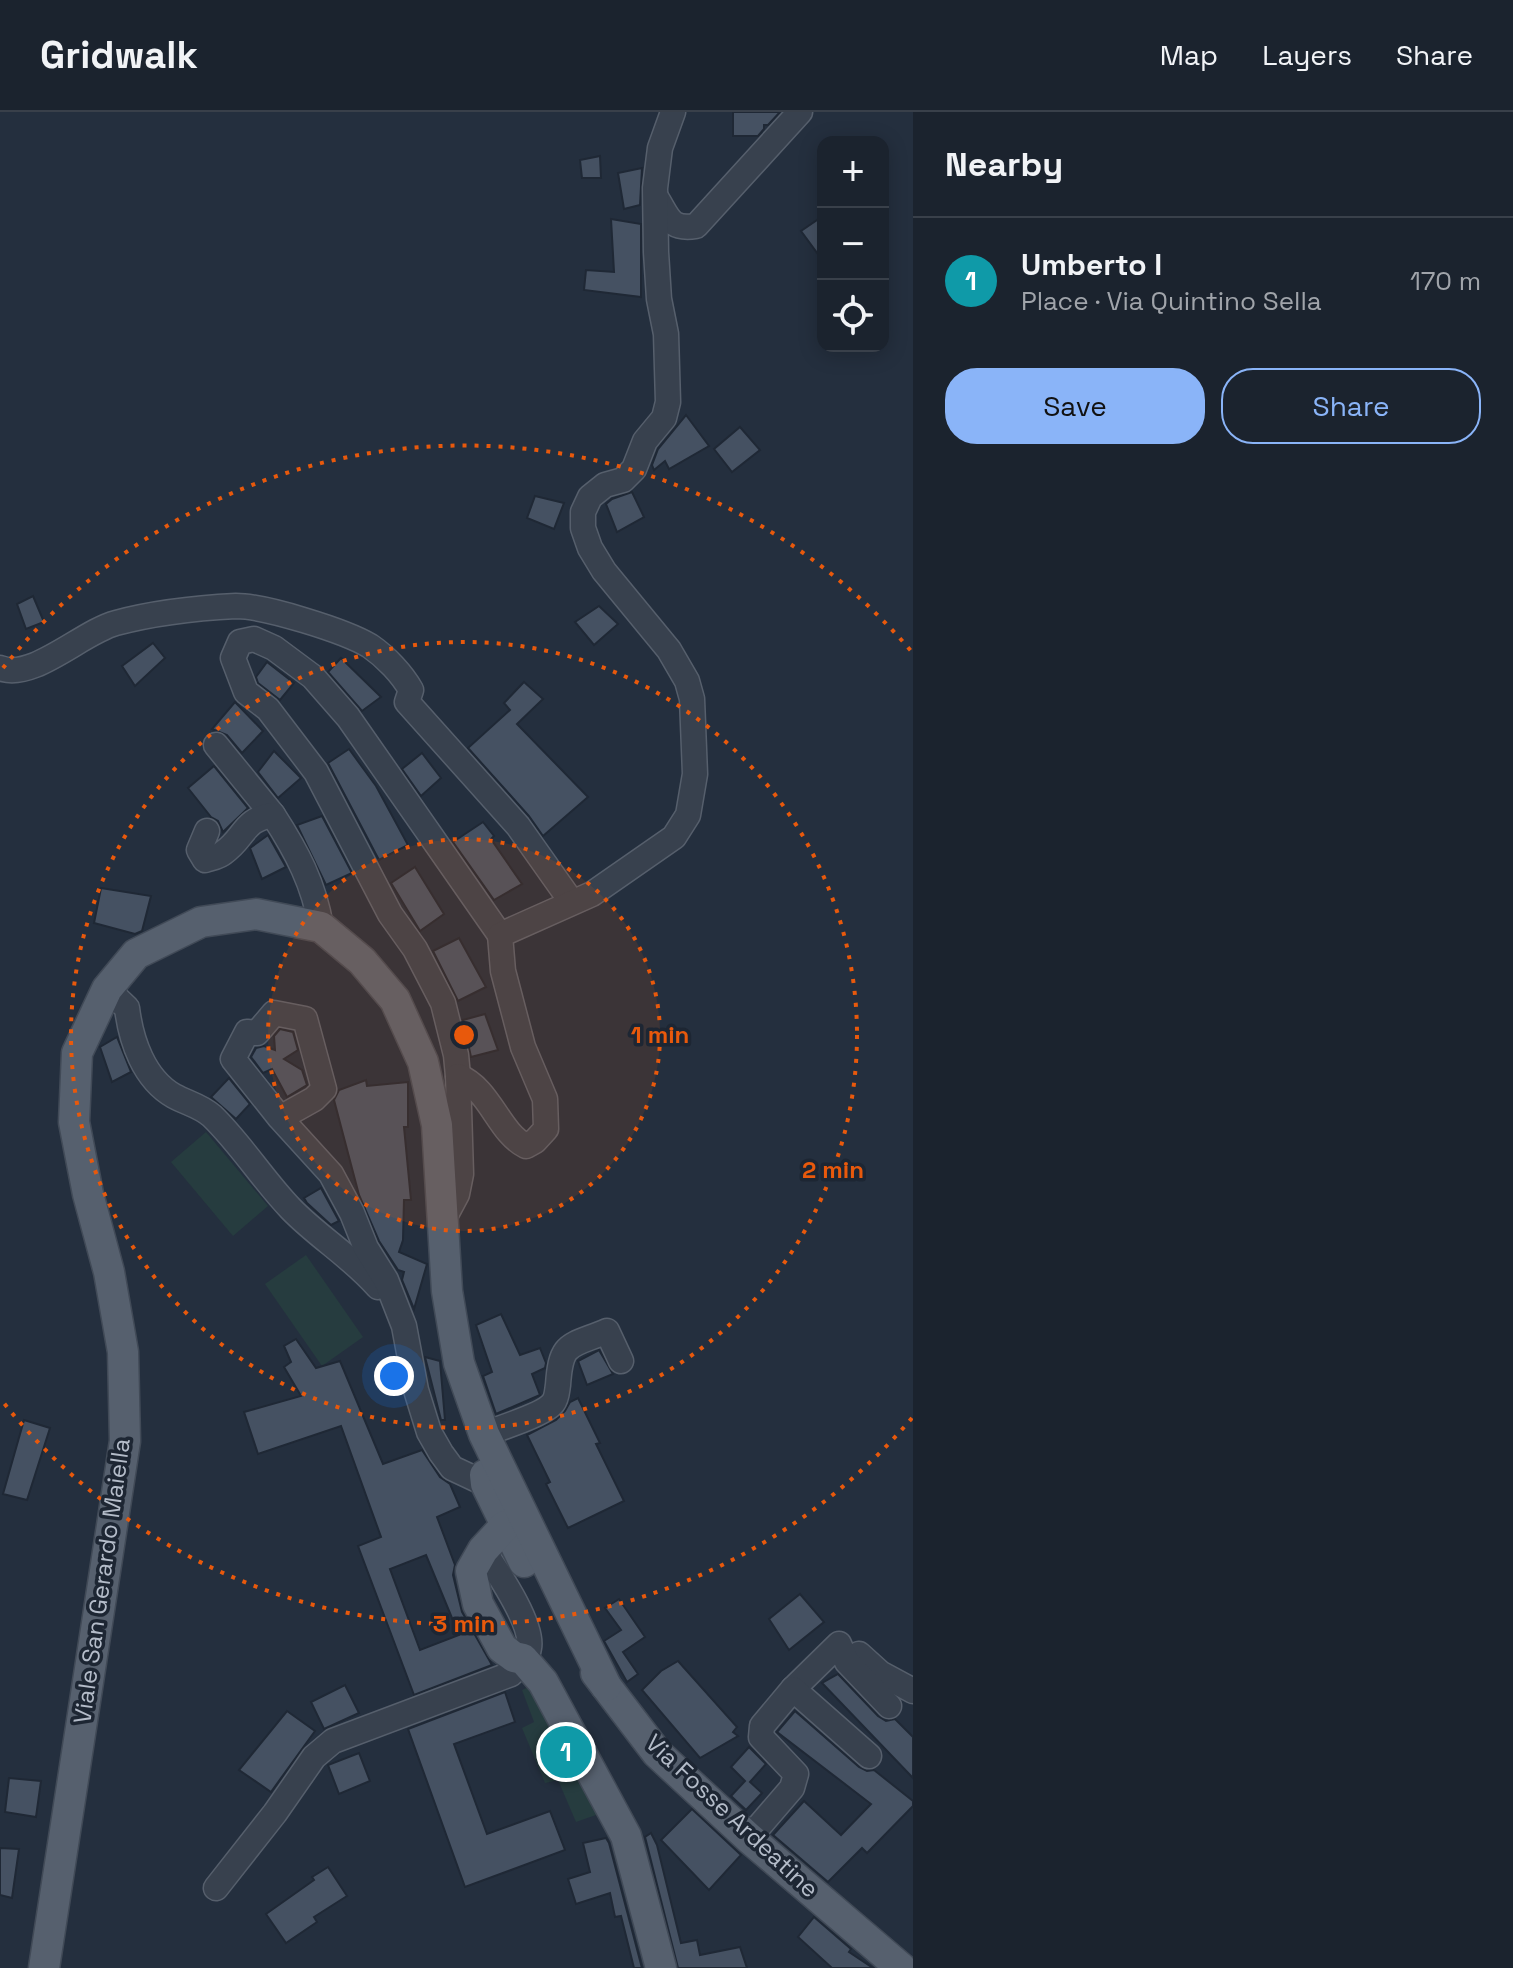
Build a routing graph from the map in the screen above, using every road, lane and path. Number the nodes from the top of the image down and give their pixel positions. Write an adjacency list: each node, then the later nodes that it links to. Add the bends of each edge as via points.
1 (673, 112): 3 (street, via 660,148)
2 (800, 112): 3 (street, via 696,226 672,223)
3 (656, 196): 8 (street, via 668,402 634,469 590,497 583,528 604,571 669,650 687,681 695,774 688,815 674,837 592,894)
4 (0, 668): 8 (street, via 28,669 115,623 239,606 340,634 370,647 403,677 411,690 407,702 518,826)
5 (216, 745): 6 (street)
6 (273, 815): 7 (street, via 259,817 222,855 205,860 199,850); 9 (street, via 306,869)
7 (207, 831)
8 (571, 901): 10 (street)
9 (321, 927): 11 (main road, Viale San Gerardo Maiella, via 256,914 201,922 136,954); 14 (main road, Viale San Gerardo Maiella, via 362,961 395,1000 423,1062 437,1125)
10 (500, 935): 12 (street, via 503,971 523,1047 545,1099 546,1129 526,1146 515,1141 489,1102); 12 (street, via 348,717 313,677 274,648 254,639 240,642 233,658 246,692 268,709 316,772 443,1003)
11 (107, 989): 15 (street, via 127,1008 145,1067 157,1084 210,1115 288,1206 357,1264); 29 (main road, Viale San Gerardo Maiella, via 77,1053 74,1122 123,1352 125,1441)
12 (458, 1076): 14 (street, via 461,1174)
13 (280, 1118): 15 (street, via 331,1174)
14 (441, 1223): 17 (main road, Viale San Gerardo Maiella, via 459,1363)
15 (394, 1304): 18 (street, via 429,1432 452,1468)
16 (621, 1361): 17 (street, via 607,1331 567,1348 552,1405)
17 (484, 1434): 18 (main road, Viale San Gerardo Maiella); 22 (main road)
18 (486, 1484): 19 (main road, Viale San Gerardo Maiella)
19 (505, 1526): 21 (main road, via 471,1571 478,1604 502,1648); 22 (main road, Via Fosse Ardeatine, via 548,1609)
20 (839, 1644): 23 (street); 24 (street); 25 (street, via 847,1662)
21 (523, 1659): 28 (street, via 511,1674 333,1741 314,1757); 30 (main road, via 543,1682 626,1836)
22 (606, 1686): 27 (main road, Via Fosse Ardeatine, via 657,1753)
23 (793, 1689): 26 (street); 27 (street, via 762,1726 761,1737 796,1774 792,1788)
24 (913, 1691)
25 (889, 1706)
26 (869, 1756)
27 (749, 1838): 31 (main road, Via Fosse Ardeatine)
28 (216, 1888)
29 (44, 1968)
30 (661, 1968)
31 (901, 1968)

